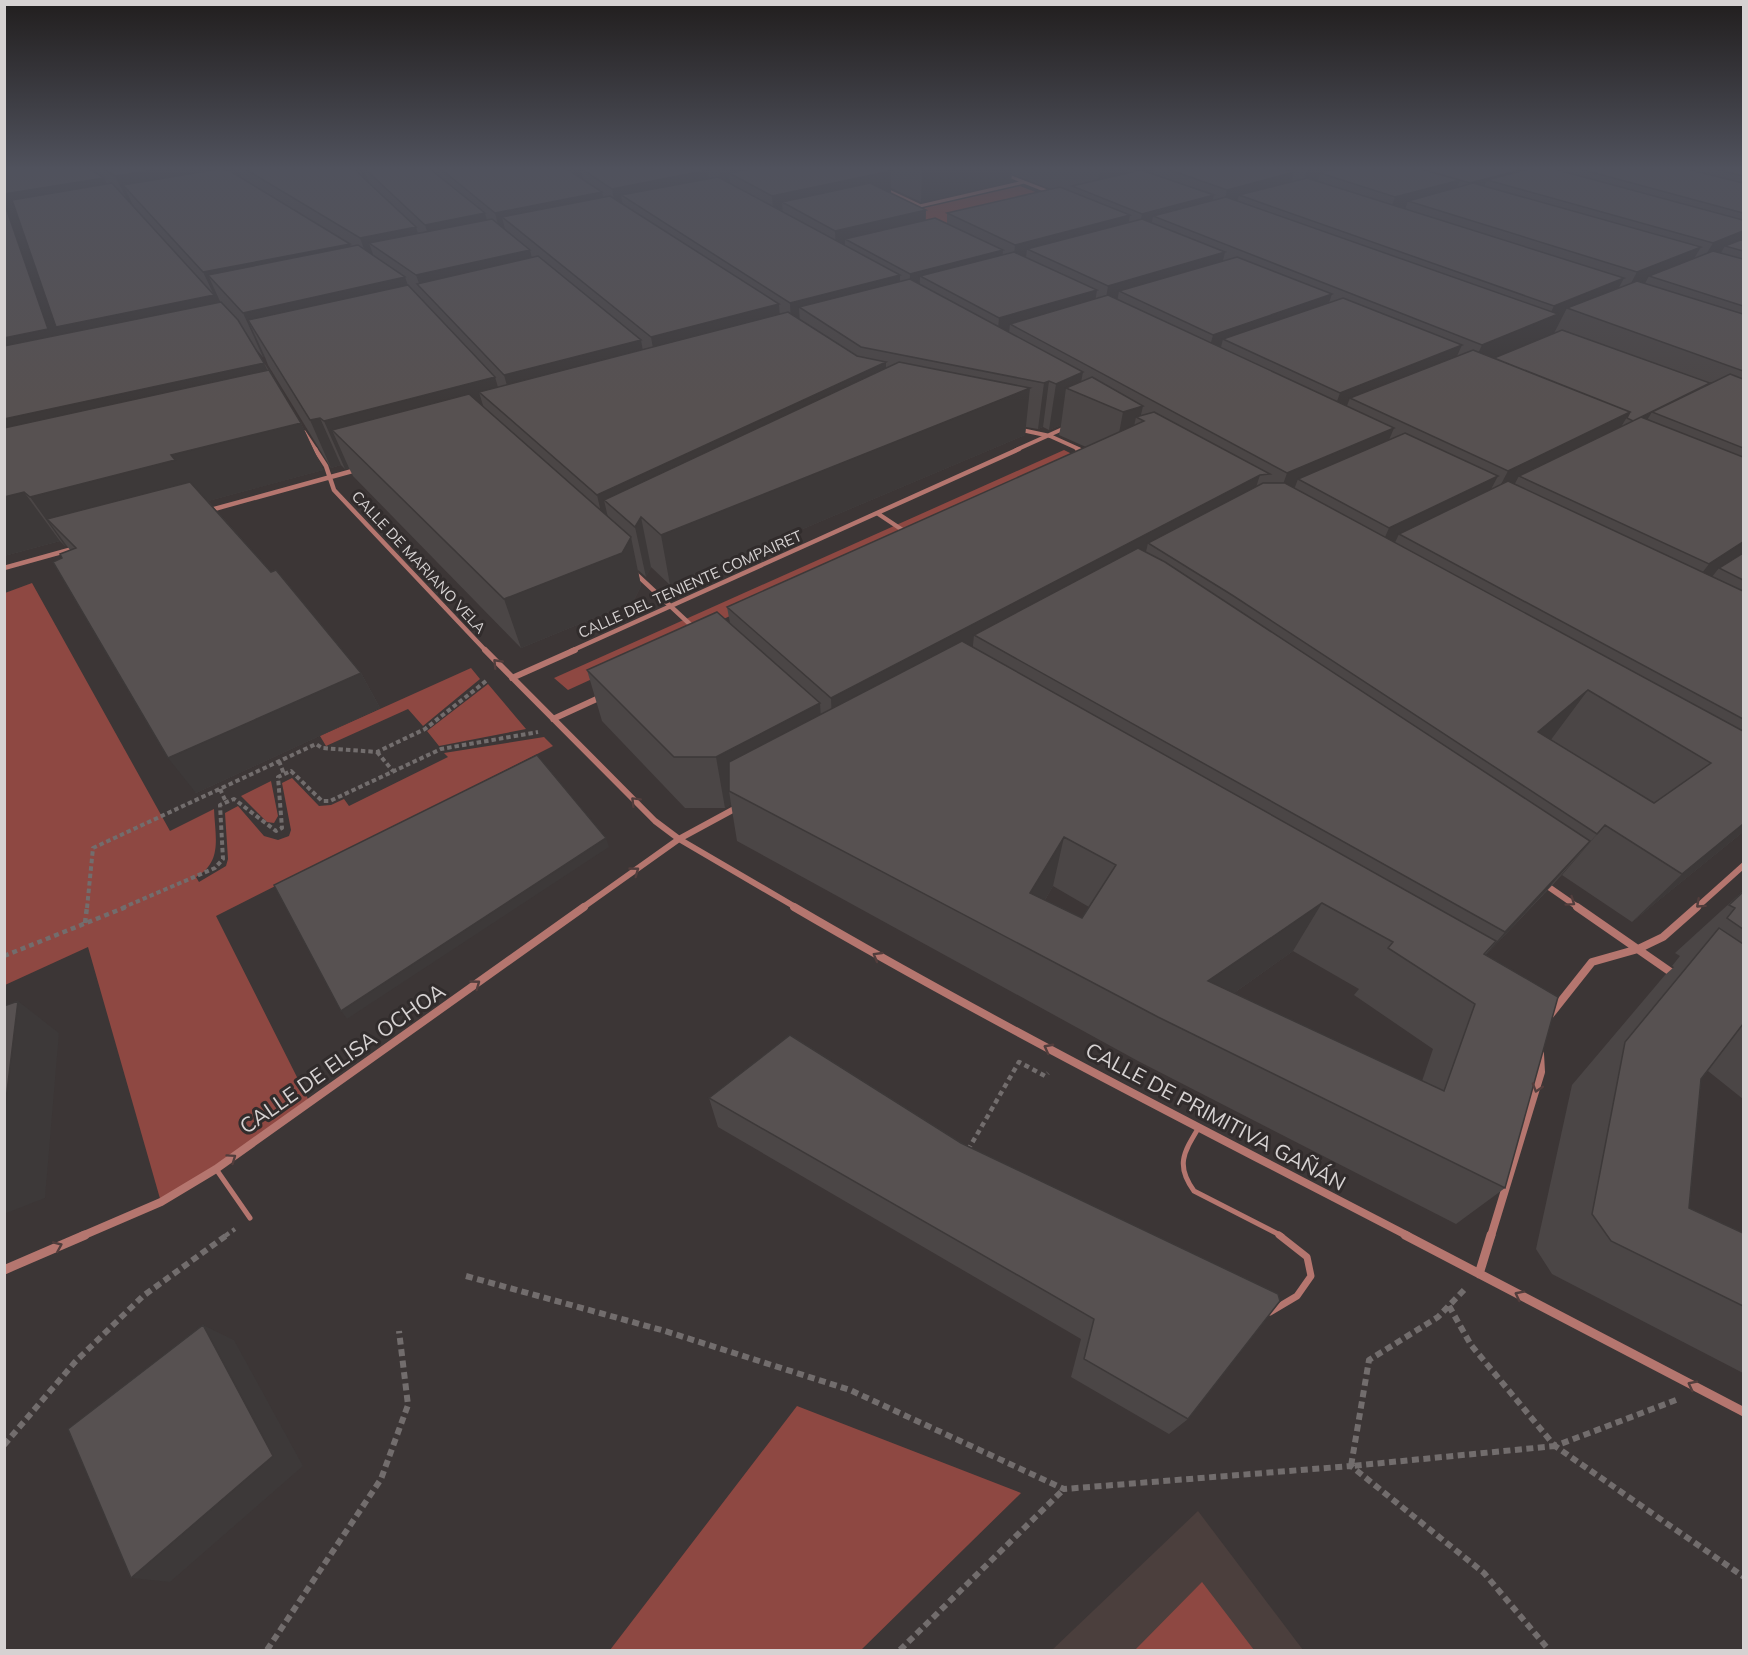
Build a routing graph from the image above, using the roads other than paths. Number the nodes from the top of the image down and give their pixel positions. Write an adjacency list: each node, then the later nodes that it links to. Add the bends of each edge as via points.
1 (1076, 423): 4 (street, CALLE DEL TENIENTE COMPAIRET)
2 (1006, 427): 4 (street)
3 (303, 430): 7 (street, CALLE DE MARIANO VELA)
4 (1050, 436): 5 (street); 9 (street, CALLE DEL TENIENTE COMPAIRET)
5 (1091, 455)
6 (359, 469): 7 (street)
7 (329, 477): 8 (street); 16 (street, CALLE DE MARIANO VELA, one-way to 7, via 334,490)
8 (200, 513)
9 (877, 513): 10 (street); 14 (street, CALLE DEL TENIENTE COMPAIRET)
10 (911, 536)
11 (85, 546): 12 (street)
12 (4, 568)
13 (632, 570): 14 (street)
14 (670, 606): 15 (street); 16 (street, CALLE DEL TENIENTE COMPAIRET)
15 (695, 630)
16 (512, 678): 18 (street, CALLE DE MARIANO VELA)
17 (606, 694): 18 (street)
18 (553, 719): 20 (street, CALLE DE MARIANO VELA, one-way to 18)
19 (741, 806): 20 (street, CALLE DE ELISA OCHOA)
20 (679, 840): 27 (street, CALLE DE PRIMITIVA GAÑÁN, one-way to 20, via 890,963); 28 (street, CALLE DE ELISA OCHOA, one-way to 20)
21 (1743, 865): 23 (street, one-way to 23, via 1663,937)
22 (1541, 881): 23 (street, one-way to 23)
23 (1638, 949): 24 (street); 25 (street, via 1592,962)
24 (1686, 983)
25 (1545, 1021)
26 (1539, 1040): 31 (street, one-way to 31, via 1541,1072)
27 (1199, 1127): 31 (street, CALLE DE PRIMITIVA GAÑÁN); 32 (lane, via 1181,1159 1184,1179 1194,1191 1287,1239 1307,1257 1311,1276 1297,1296)
28 (216, 1169): 29 (lane); 30 (street, CALLE DE ELISA OCHOA, one-way to 28, via 161,1202)
29 (250, 1218)
30 (4, 1269)
31 (1479, 1274): 33 (street, CALLE DE PRIMITIVA GAÑÁN, one-way to 31)
32 (1260, 1318)
33 (1743, 1412)

